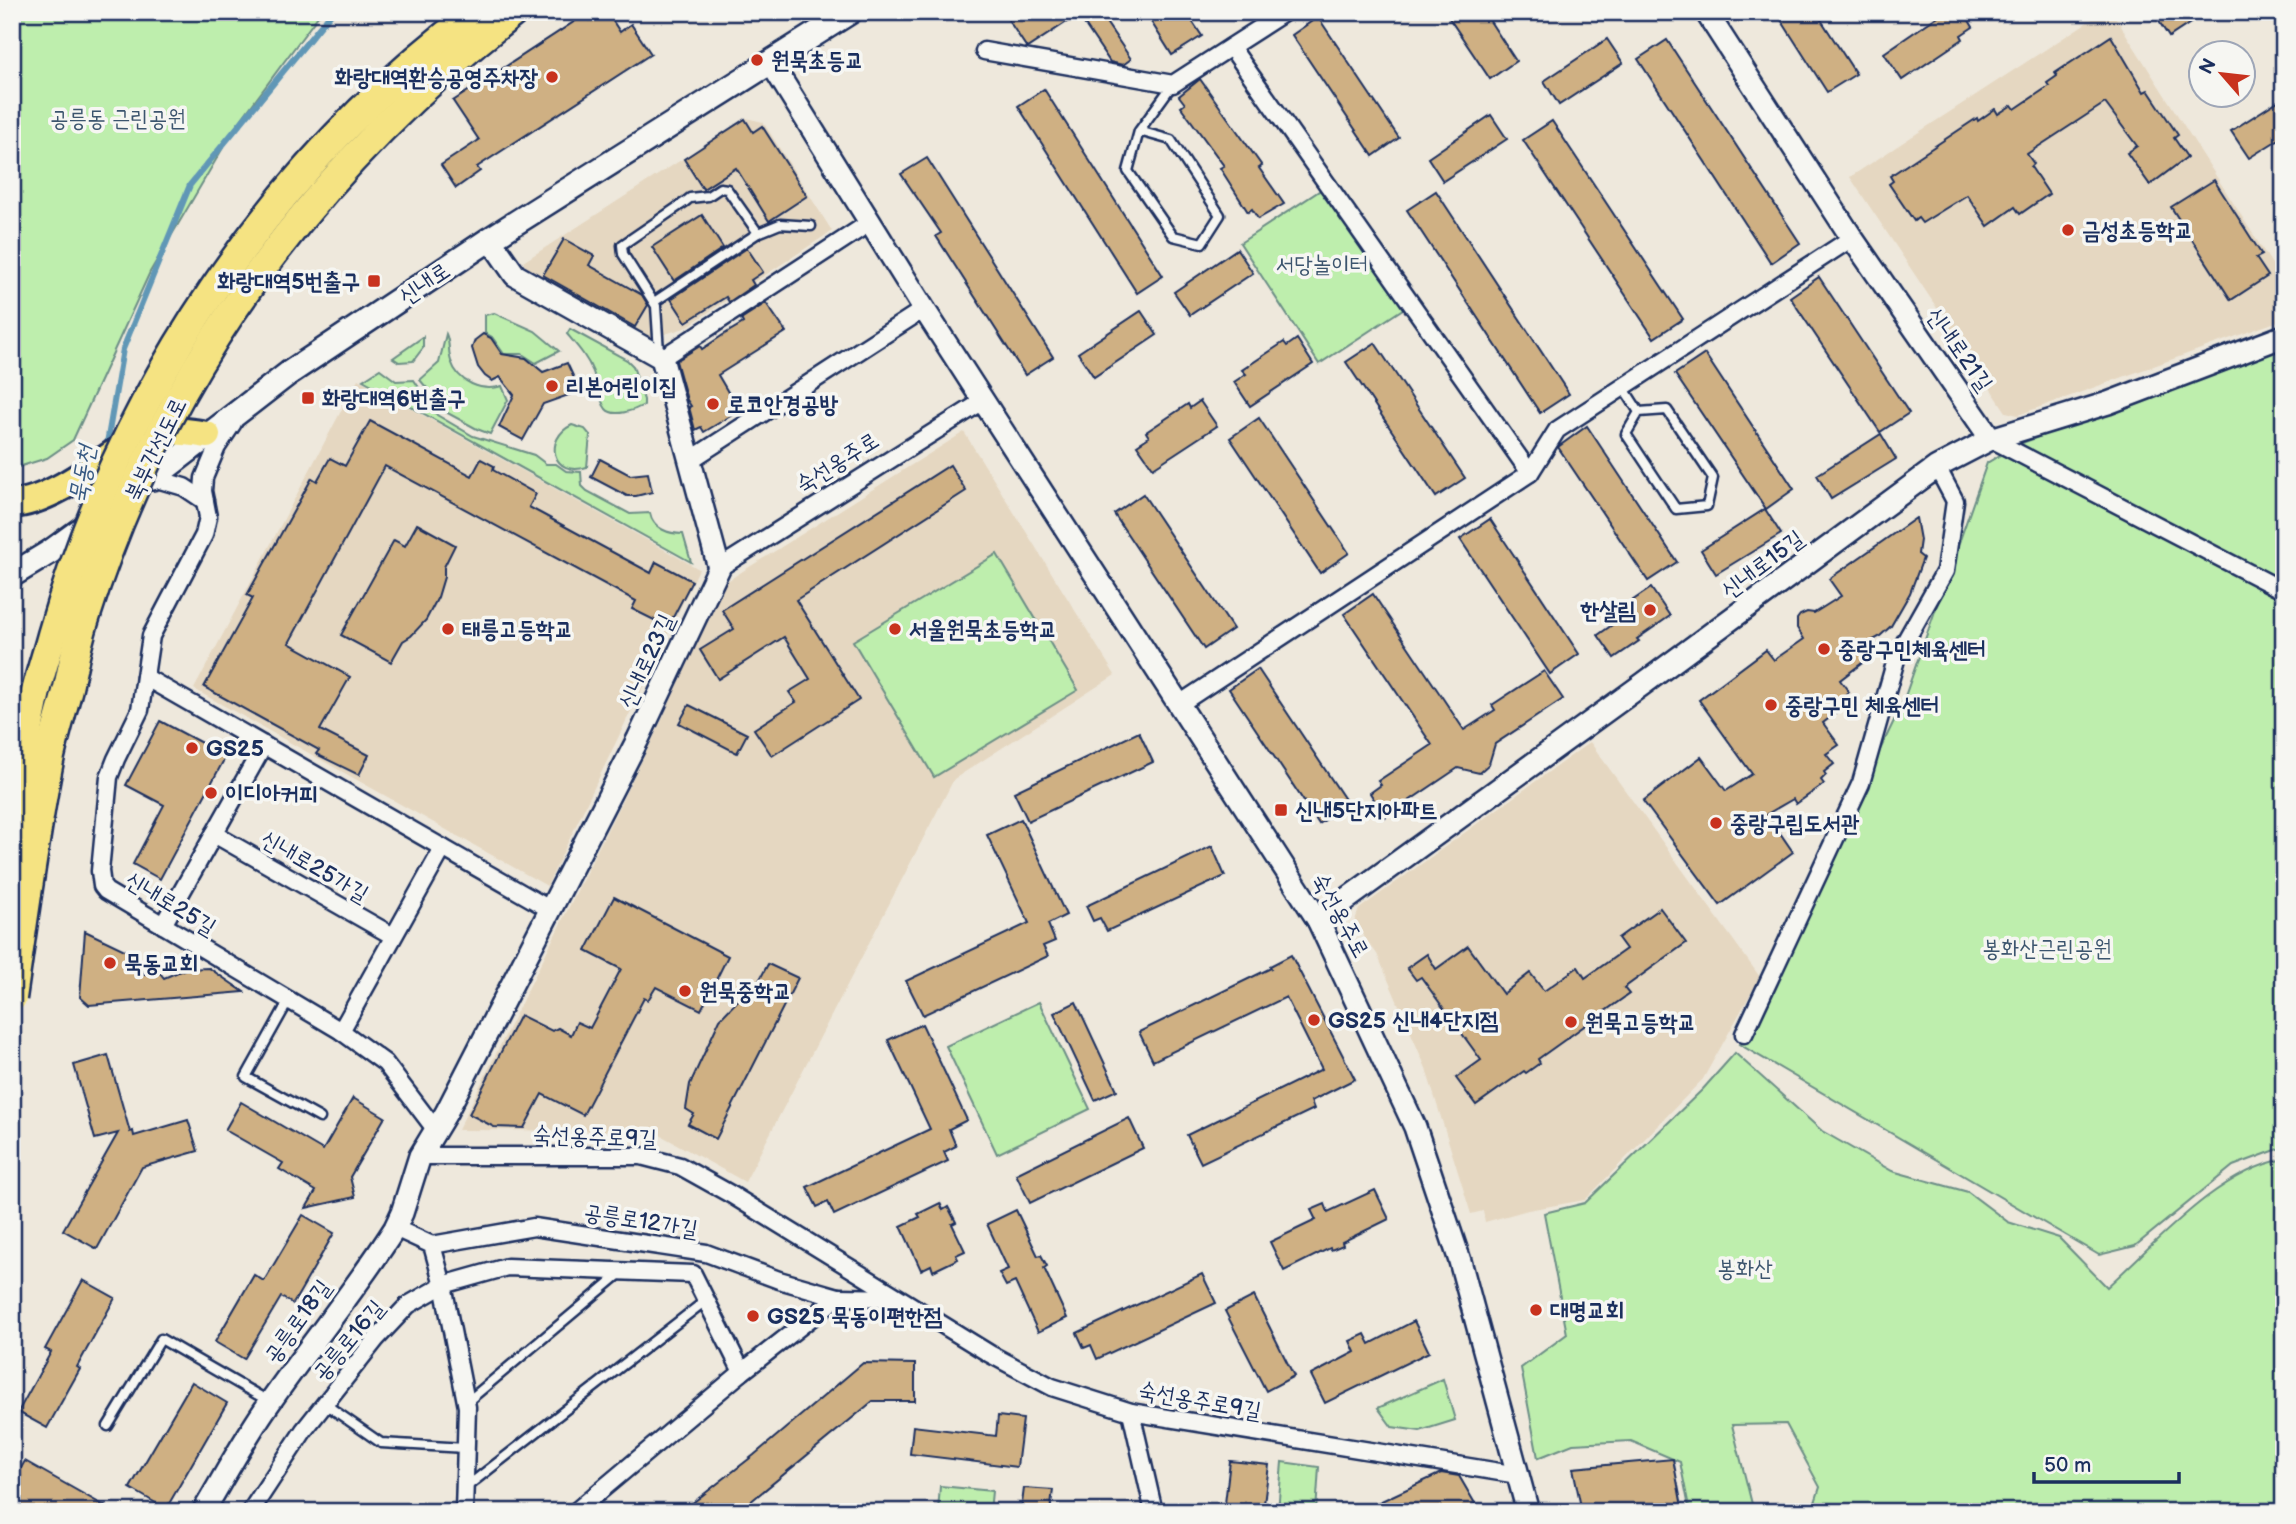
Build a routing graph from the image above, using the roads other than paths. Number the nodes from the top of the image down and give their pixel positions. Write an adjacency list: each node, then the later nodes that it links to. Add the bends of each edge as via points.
1 (476, 12): 38 (highway, 북부간선도로, bridge, via 393,82 289,189 242,247 147,398 105,484 65,590 33,705)
2 (514, 12): 45 (highway, 북부간선도로, bridge, via 461,53 388,122 303,213 226,318 156,439 85,616 47,769)
3 (850, 12): 8 (main road, 신내로)
4 (1285, 12): 6 (street)
5 (1706, 12): 14 (street, 신내로21길)
6 (1231, 47): 9 (street); 28 (street)
7 (984, 51): 9 (street)
8 (771, 63): 11 (street, 숙선옹주로); 15 (main road, 신내로)
9 (1173, 84): 10 (lane)
10 (1139, 131): 10 (lane, via 1128,172 1173,236 1202,243 1220,215 1171,140)
11 (869, 223): 17 (street, 숙선옹주로); 19 (street)
12 (811, 226): 13 (lane, via 784,223)
13 (758, 233): 16 (lane); 16 (lane, via 723,188 674,208 622,245 623,254)
14 (1852, 237): 20 (street); 25 (street, 신내로21길)
15 (490, 239): 19 (street, via 515,275); 22 (main road, 신내로)
16 (654, 302): 19 (lane)
17 (924, 309): 21 (street, 숙선옹주로); 26 (street)
18 (2284, 336): 25 (street, 신내로15길, via 2108,403)
19 (661, 356): 26 (street)
20 (1623, 387): 23 (lane); 28 (street, via 1556,430)
21 (983, 401): 32 (street, 숙선옹주로); 36 (street, 숙선옹주로)
22 (242, 408): 24 (main road, 신내로); 30 (street, 신내로25길, via 205,475)
23 (1639, 412): 23 (lane, via 1626,434 1676,509 1707,506 1713,478 1667,410)
24 (207, 435): 29 (main road, 신내로); 31 (main road, bridge, via 143,433 40,498)
25 (1991, 439): 27 (street, 신내로15길); 34 (street, 신내로21길)
26 (689, 461): 32 (street)
27 (1937, 467): 42 (street, 신내로15길); 48 (street, via 1955,501 1945,571 1897,656 1861,783)
28 (1530, 473): 36 (street)
29 (151, 480): 30 (street, via 184,487); 33 (main road, 신내로, bridge)
30 (205, 501): 35 (street, 신내로25길, via 204,535 156,624)
31 (12, 504)
32 (719, 568): 41 (street, 신내로23길)
33 (12, 575)
34 (2284, 591)
35 (145, 677): 37 (street); 43 (street, 신내로25길, via 141,710 110,777 100,878 106,891)
36 (1178, 705): 42 (street, 숙선옹주로)
37 (264, 745): 39 (street); 40 (street)
38 (12, 831)
39 (214, 834): 43 (street); 44 (street, 신내로25가길)
40 (443, 848): 41 (street); 44 (street)
41 (551, 910): 50 (street, 신내로23길)
42 (1318, 920): 66 (street, 숙선옹주로, via 1415,1127 1464,1274)
43 (163, 925): 46 (street, 신내로25길)
44 (393, 936): 47 (street)
45 (12, 998)
46 (289, 1000): 47 (street, 신내로25길); 49 (lane, via 246,1077)
47 (341, 1031): 50 (street, 신내로25길, via 385,1063)
48 (1744, 1034)
49 (320, 1118)
50 (435, 1129): 51 (street, 신내로23길)
51 (419, 1156): 52 (street, 공릉로18길); 57 (street, 숙선옹주로9길, via 641,1156 662,1160 732,1195)
52 (395, 1228): 53 (street); 60 (street, 공릉로18길)
53 (432, 1245): 55 (street); 56 (street, 공릉로12가길, via 534,1227 706,1253)
54 (622, 1272): 55 (street, 공릉로12가길, via 507,1267); 58 (street, 공릉로12가길, via 693,1273); 62 (lane)
55 (443, 1285): 61 (street, 공릉로16길, via 399,1313); 62 (street)
56 (838, 1297): 57 (street); 59 (street)
57 (898, 1298): 63 (street, 숙선옹주로9길, via 1052,1387)
58 (705, 1301): 59 (street, 공릉로12가길); 67 (lane)
59 (741, 1372): 71 (street)
60 (270, 1402): 64 (lane, via 160,1339); 68 (street, 공릉로18길)
61 (324, 1404): 65 (lane, 공릉로16길, via 381,1443); 69 (street, 공릉로16길)
62 (465, 1404): 65 (street)
63 (1131, 1412): 66 (street, 숙선옹주로9길); 72 (street)
64 (108, 1426)
65 (466, 1448): 67 (street)
66 (1518, 1475): 73 (street, 숙선옹주로)
67 (465, 1488): 70 (street)
68 (203, 1512)
69 (250, 1512)
70 (464, 1512)
71 (575, 1512)
72 (1154, 1512)
73 (1528, 1512)

